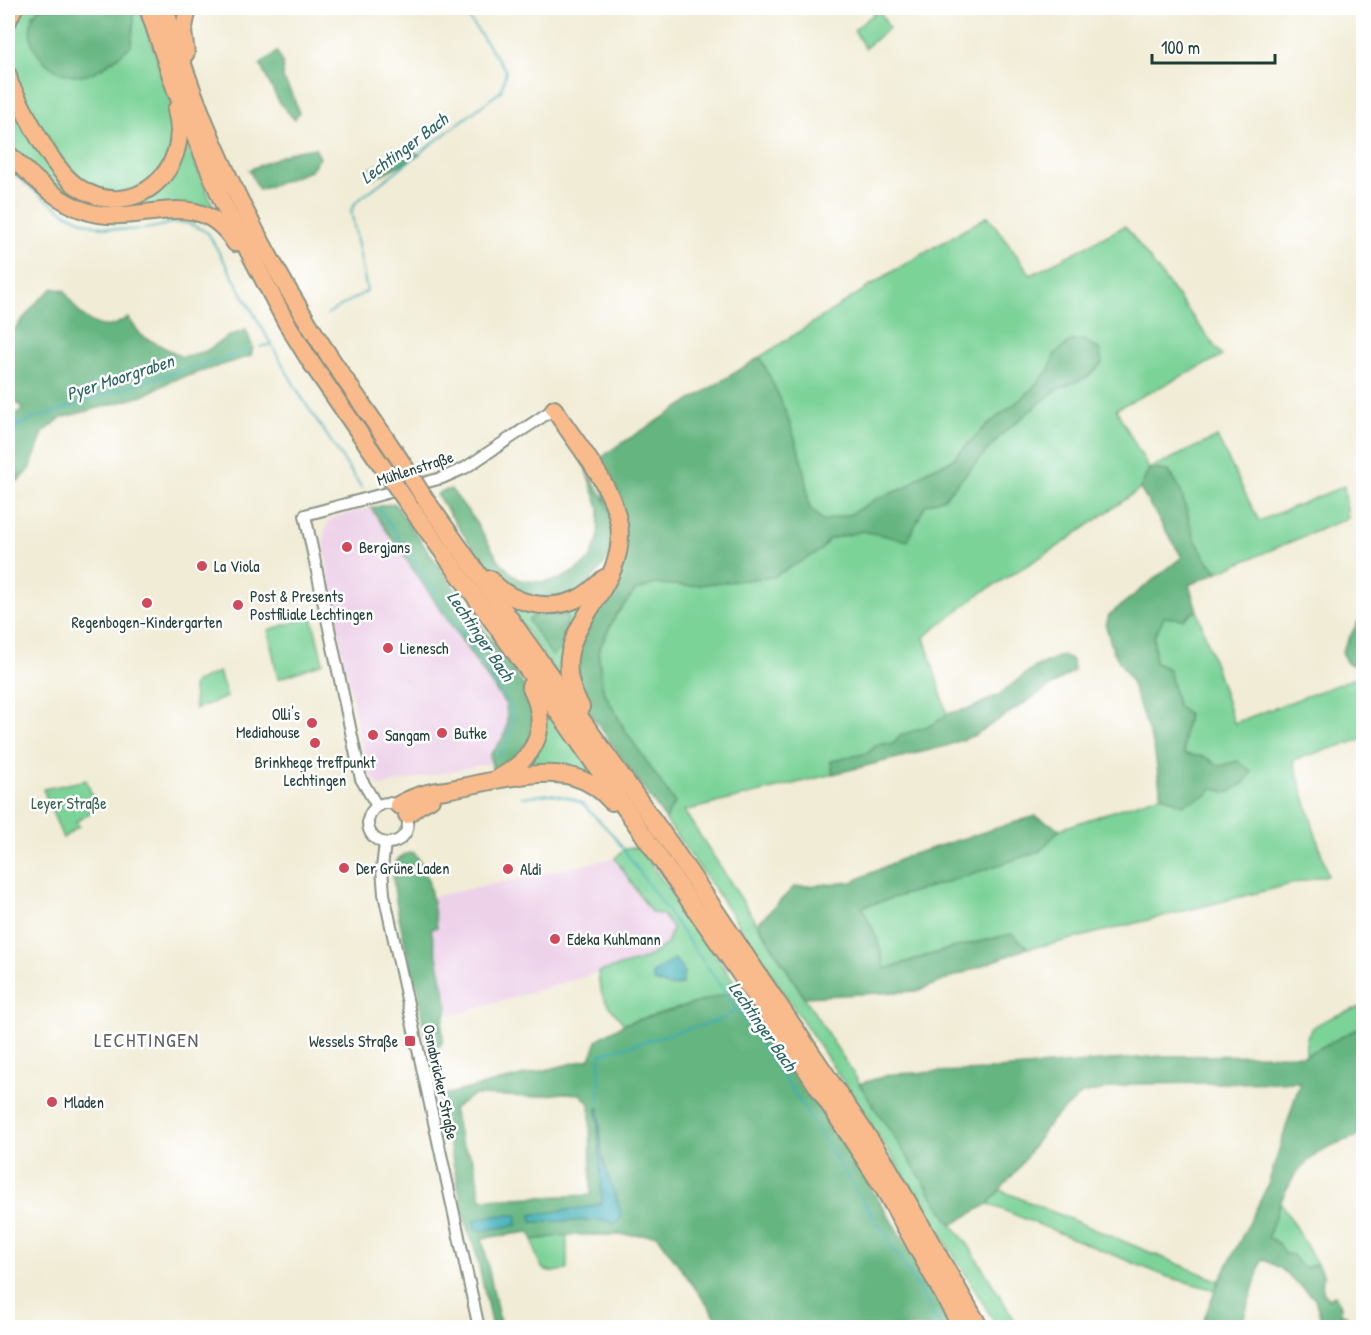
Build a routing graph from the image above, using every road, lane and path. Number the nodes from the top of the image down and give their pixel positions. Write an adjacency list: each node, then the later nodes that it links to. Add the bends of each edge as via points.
1 (14, 8): 5 (highway)
2 (148, 8): 7 (highway)
3 (165, 8): 7 (highway)
4 (188, 8): 7 (highway, via 183,32 190,68)
5 (8, 21)
6 (8, 75): 7 (highway, via 63,173 77,187 109,198 142,193 165,176 178,148 175,105)
7 (182, 86): 9 (highway, via 223,203); 11 (highway, bridge, via 213,141 255,233 308,324)
8 (8, 154): 9 (highway, via 54,194 87,212 121,215 180,209 208,216 228,232 275,314)
9 (286, 322): 13 (highway, bridge, via 310,362)
10 (554, 409): 12 (highway, via 596,471 617,513 620,540); 16 (street, Mühlenstraße, via 465,468 442,478 305,515 361,779)
11 (426, 500): 12 (highway, via 434,503 496,586 516,599 563,604 593,589); 14 (highway)
12 (611, 571): 14 (highway, via 573,638 567,664 576,699 595,730)
13 (520, 660): 15 (highway, via 522,674 540,710 539,732 523,762); 19 (highway)
14 (597, 743): 22 (highway, via 673,848 885,1162)
15 (496, 780): 17 (highway, via 449,790); 19 (highway, via 556,774 589,783 614,804 644,845)
16 (376, 806): 17 (street, via 387,802); 18 (street, via 369,815 368,827 374,837)
17 (403, 810): 18 (street, via 408,829 402,838)
18 (385, 843): 20 (street, Osnabrücker Straße, via 384,894)
19 (653, 850): 21 (highway, via 802,1063 884,1189)
20 (479, 1328)
21 (962, 1328)
22 (980, 1328)

